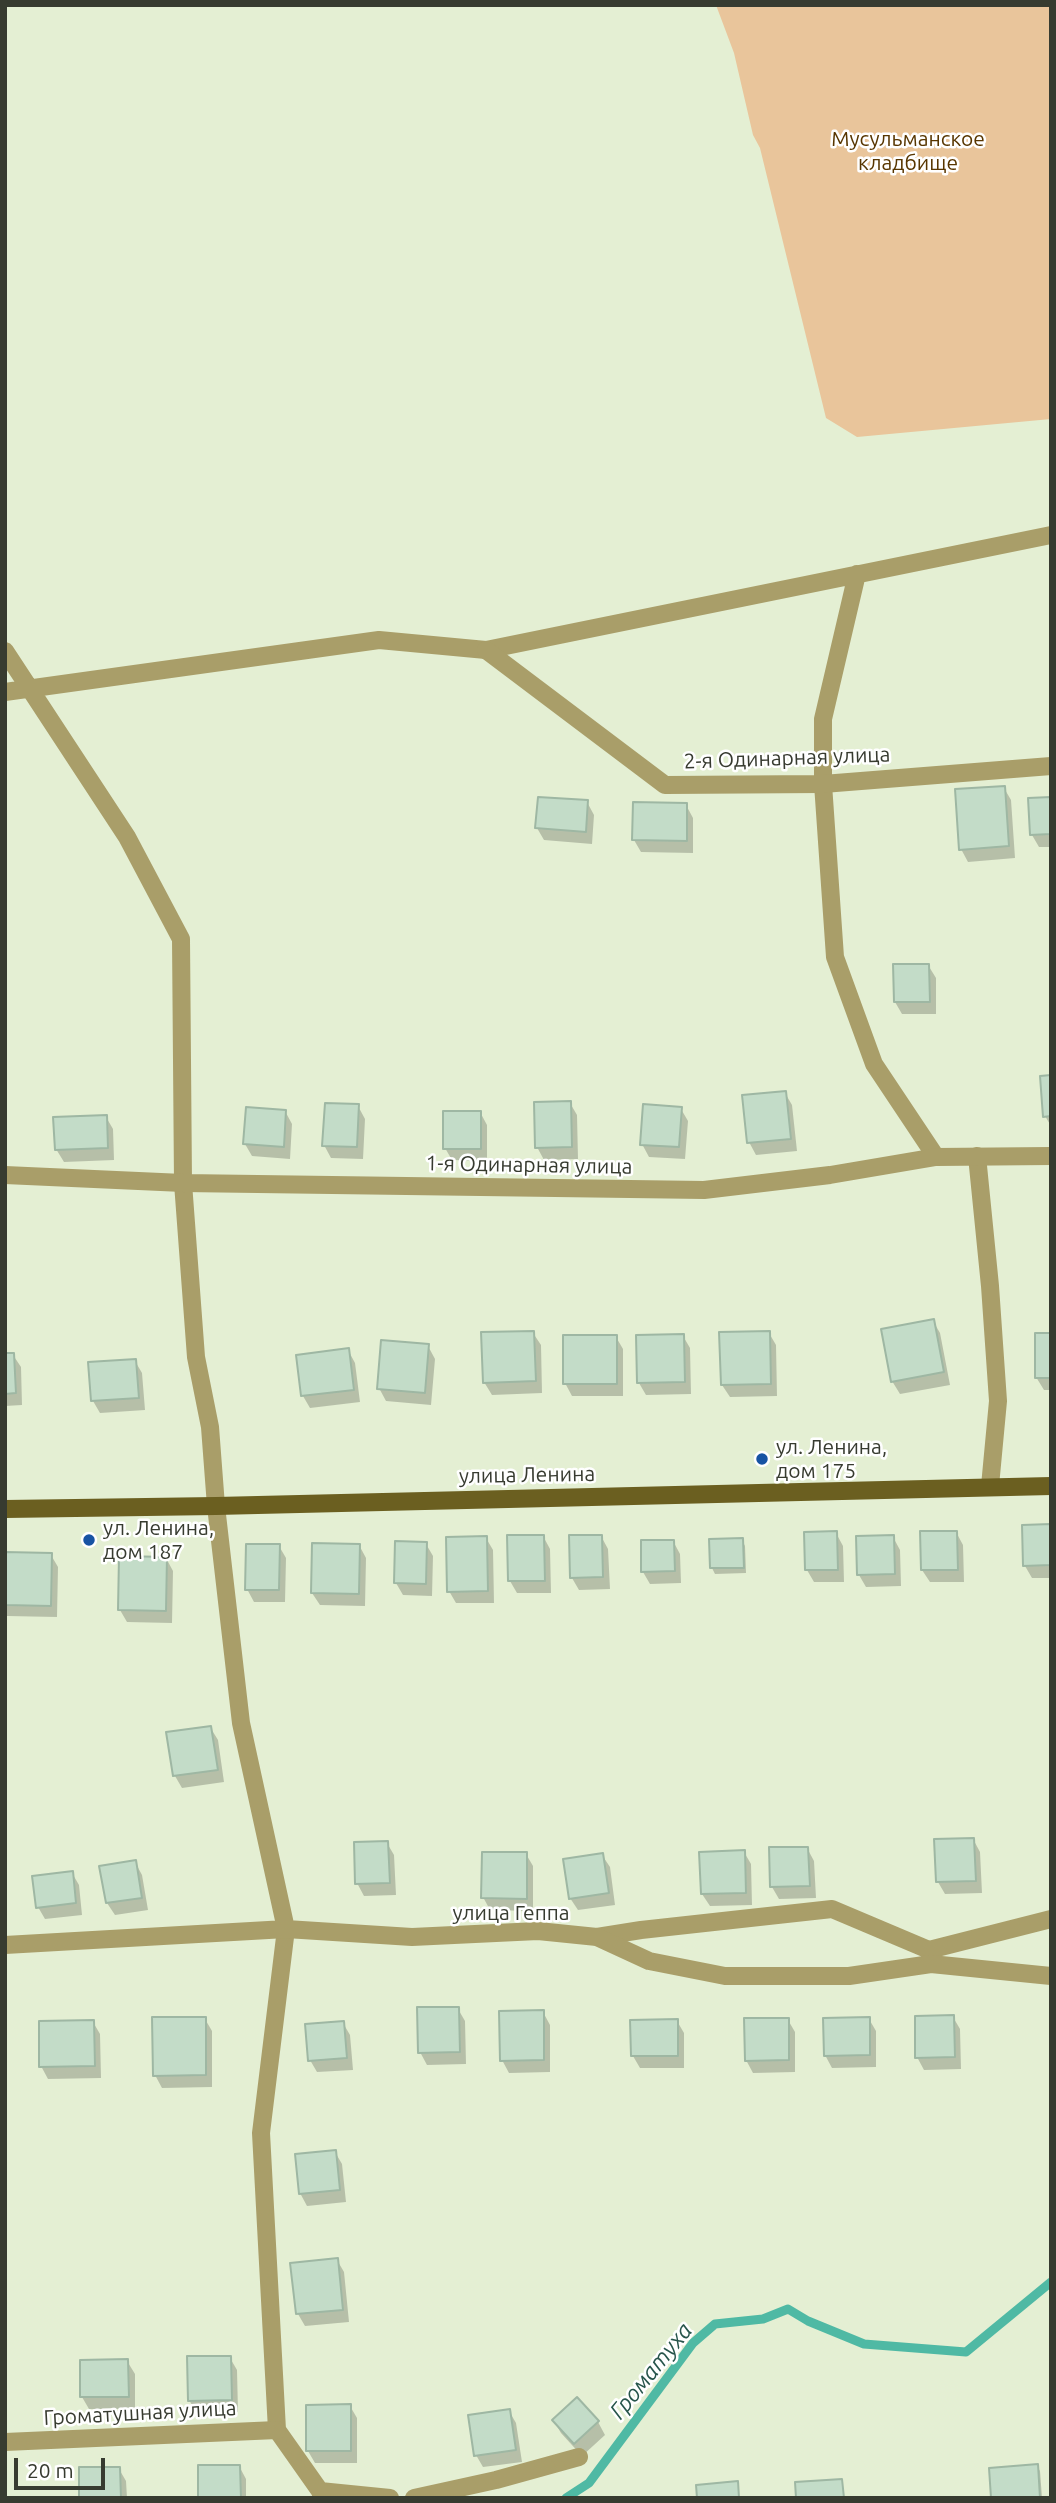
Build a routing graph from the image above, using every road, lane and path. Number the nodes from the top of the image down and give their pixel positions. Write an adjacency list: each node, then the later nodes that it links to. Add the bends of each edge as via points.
1 (1051, 535): 2 (street)
2 (857, 573): 3 (street); 8 (street, via 823,719)
3 (486, 649): 5 (street, via 379,640); 8 (street, 2-я Одинарная улица, via 665,785)
4 (5, 651): 5 (street)
5 (31, 688): 6 (street); 13 (street, via 127,836 181,939)
6 (5, 692)
7 (1051, 766): 8 (street, 2-я Одинарная улица)
8 (822, 784): 11 (street, via 835,957 874,1064)
9 (977, 1156): 10 (street, 1-я Одинарная улица); 11 (street, 1-я Одинарная улица); 14 (street, via 998,1401)
10 (1051, 1156)
11 (936, 1157): 13 (street, 1-я Одинарная улица, via 704,1190)
12 (5, 1175): 13 (street, 1-я Одинарная улица)
13 (183, 1182): 16 (street, via 196,1357 210,1427)
14 (990, 1486): 15 (main road, улица Ленина); 16 (main road, улица Ленина)
15 (1051, 1486)
16 (216, 1506): 17 (main road, улица Ленина); 19 (street, via 241,1723)
17 (5, 1509)
18 (1051, 1919): 22 (street)
19 (286, 1929): 20 (street, улица Геппа, via 412,1937 538,1931); 21 (street, улица Геппа); 24 (street, via 261,2133)
20 (597, 1937): 22 (street, улица Геппа, via 649,1961 725,1976 849,1976); 22 (street, via 832,1909)
21 (5, 1945)
22 (930, 1957): 23 (street, улица Геппа)
23 (1051, 1976)
24 (277, 2430): 25 (street, Громатушная улица); 27 (street)
25 (5, 2442)
26 (579, 2457): 29 (street)
27 (321, 2494): 28 (street)
28 (390, 2498)
29 (414, 2498)

